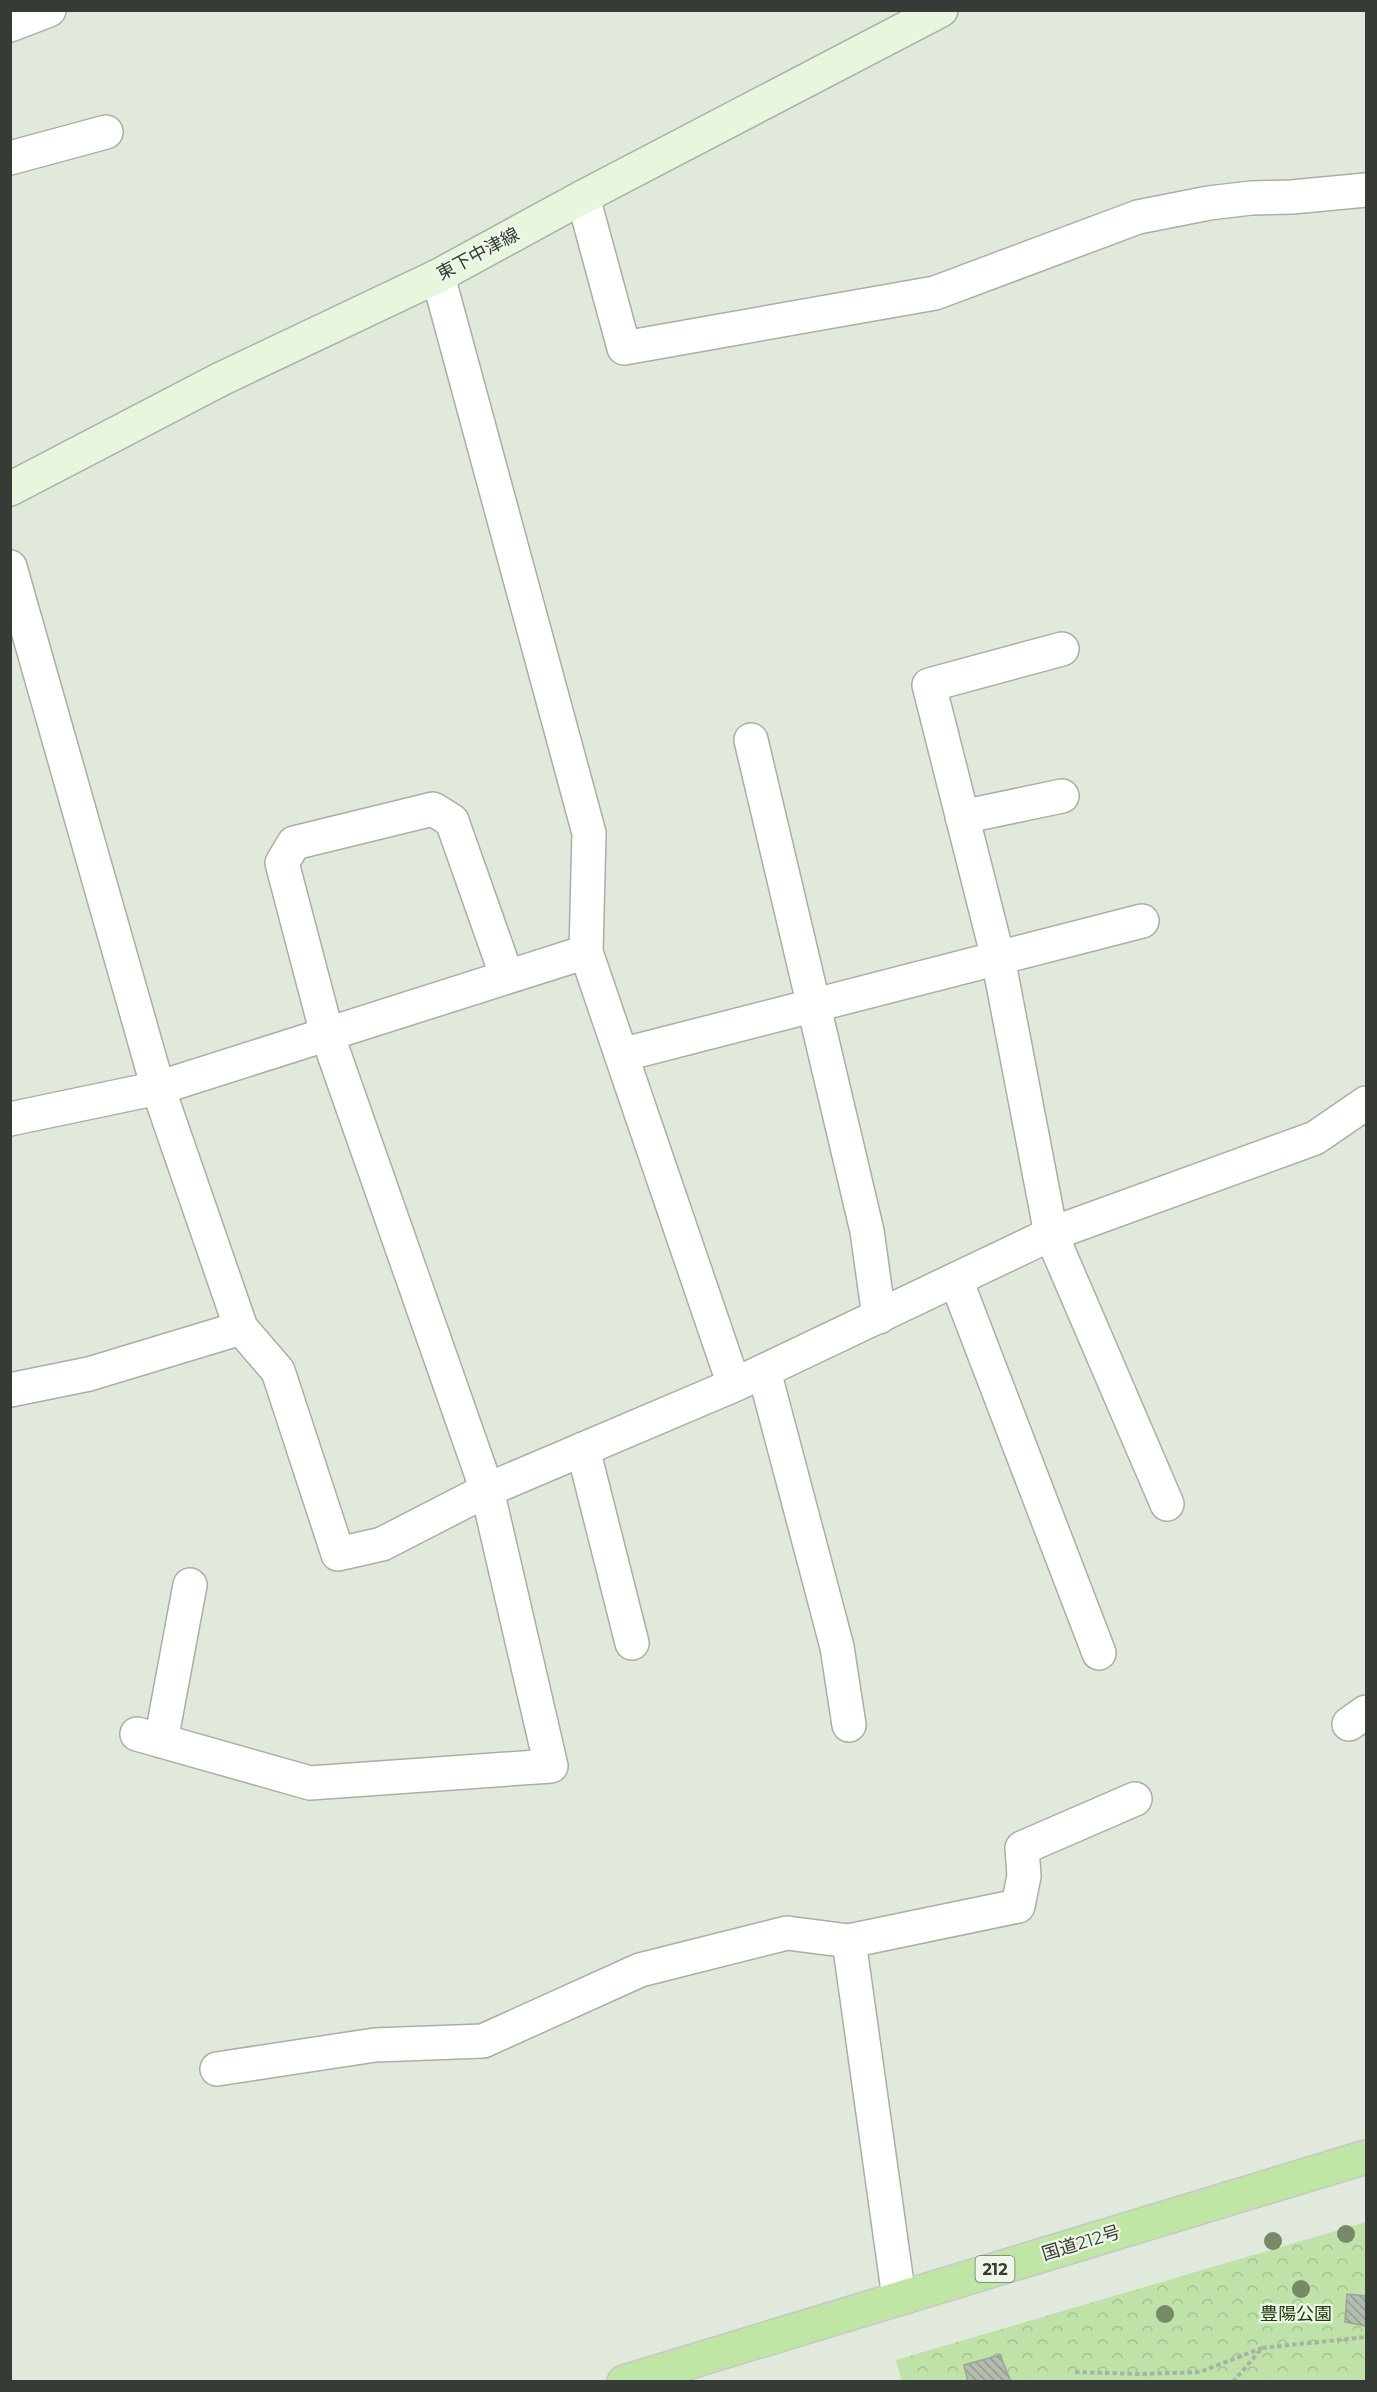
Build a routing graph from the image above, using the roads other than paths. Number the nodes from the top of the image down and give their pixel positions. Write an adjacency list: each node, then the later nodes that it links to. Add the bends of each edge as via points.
1 (49, 10): 3 (street)
2 (941, 10): 7 (main road, 東下中津線)
3 (10, 25)
4 (106, 132): 5 (street)
5 (10, 158)
6 (1366, 190): 7 (street, via 1240,199 1138,217 935,293 624,348)
7 (583, 197): 8 (main road, 東下中津線)
8 (438, 276): 9 (main road, 東下中津線, via 221,379); 16 (street, via 589,833)
9 (10, 489)
10 (10, 567): 22 (street)
11 (1062, 649): 14 (street, via 929,686)
12 (751, 740): 19 (street)
13 (1062, 796): 14 (street)
14 (962, 817): 17 (street)
15 (1142, 921): 17 (street)
16 (586, 952): 18 (street); 21 (street)
17 (998, 958): 19 (street); 25 (street)
18 (507, 977): 20 (street); 20 (street, via 452,821 433,809 294,843 282,862)
19 (814, 1006): 21 (street); 27 (street, via 867,1231)
20 (327, 1034): 22 (street); 33 (street)
21 (621, 1055): 30 (street)
22 (158, 1088): 24 (street); 28 (street)
23 (1366, 1103): 25 (street, via 1316,1138)
24 (10, 1119)
25 (1051, 1234): 26 (street); 34 (street)
26 (956, 1280): 27 (street); 37 (street)
27 (879, 1317): 29 (street)
28 (241, 1328): 31 (street, via 89,1374); 33 (street, via 278,1371 338,1554 382,1544)
29 (764, 1371): 30 (street); 38 (street, via 837,1647)
30 (734, 1386): 32 (street)
31 (10, 1390)
32 (583, 1449): 33 (street); 36 (street)
33 (487, 1490): 35 (street, via 551,1766 310,1783 149,1738)
34 (1167, 1504)
35 (190, 1585)
36 (632, 1643)
37 (1099, 1653)
38 (849, 1725)
39 (1135, 1799): 40 (street, via 1022,1848 1024,1876 1018,1906)
40 (849, 1941): 41 (street, via 787,1933 640,1970 483,2041 375,2045); 43 (street)
41 (217, 2069)
42 (1366, 2157): 43 (highway, 国道212号 / 212)
43 (899, 2298): 44 (highway, 国道212号 / 212)
44 (624, 2382)

